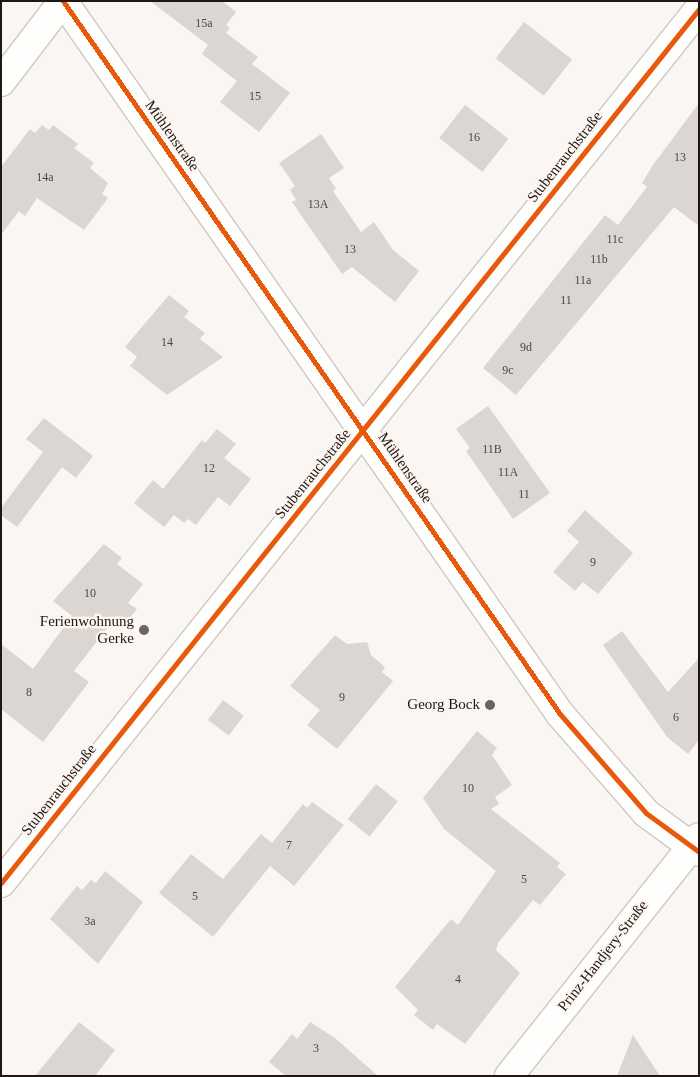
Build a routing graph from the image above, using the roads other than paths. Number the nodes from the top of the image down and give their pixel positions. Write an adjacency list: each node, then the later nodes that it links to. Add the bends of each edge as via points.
1 (63, 1): 3 (street); 4 (street, Mühlenstraße)
2 (699, 9): 4 (street, Stubenrauchstraße)
3 (1, 82)
4 (364, 432): 5 (street, Mühlenstraße, via 560,714 646,813); 6 (street, Stubenrauchstraße)
5 (696, 845): 7 (street, Prinz-Handjery-Straße)
6 (1, 883)
7 (509, 1076)

